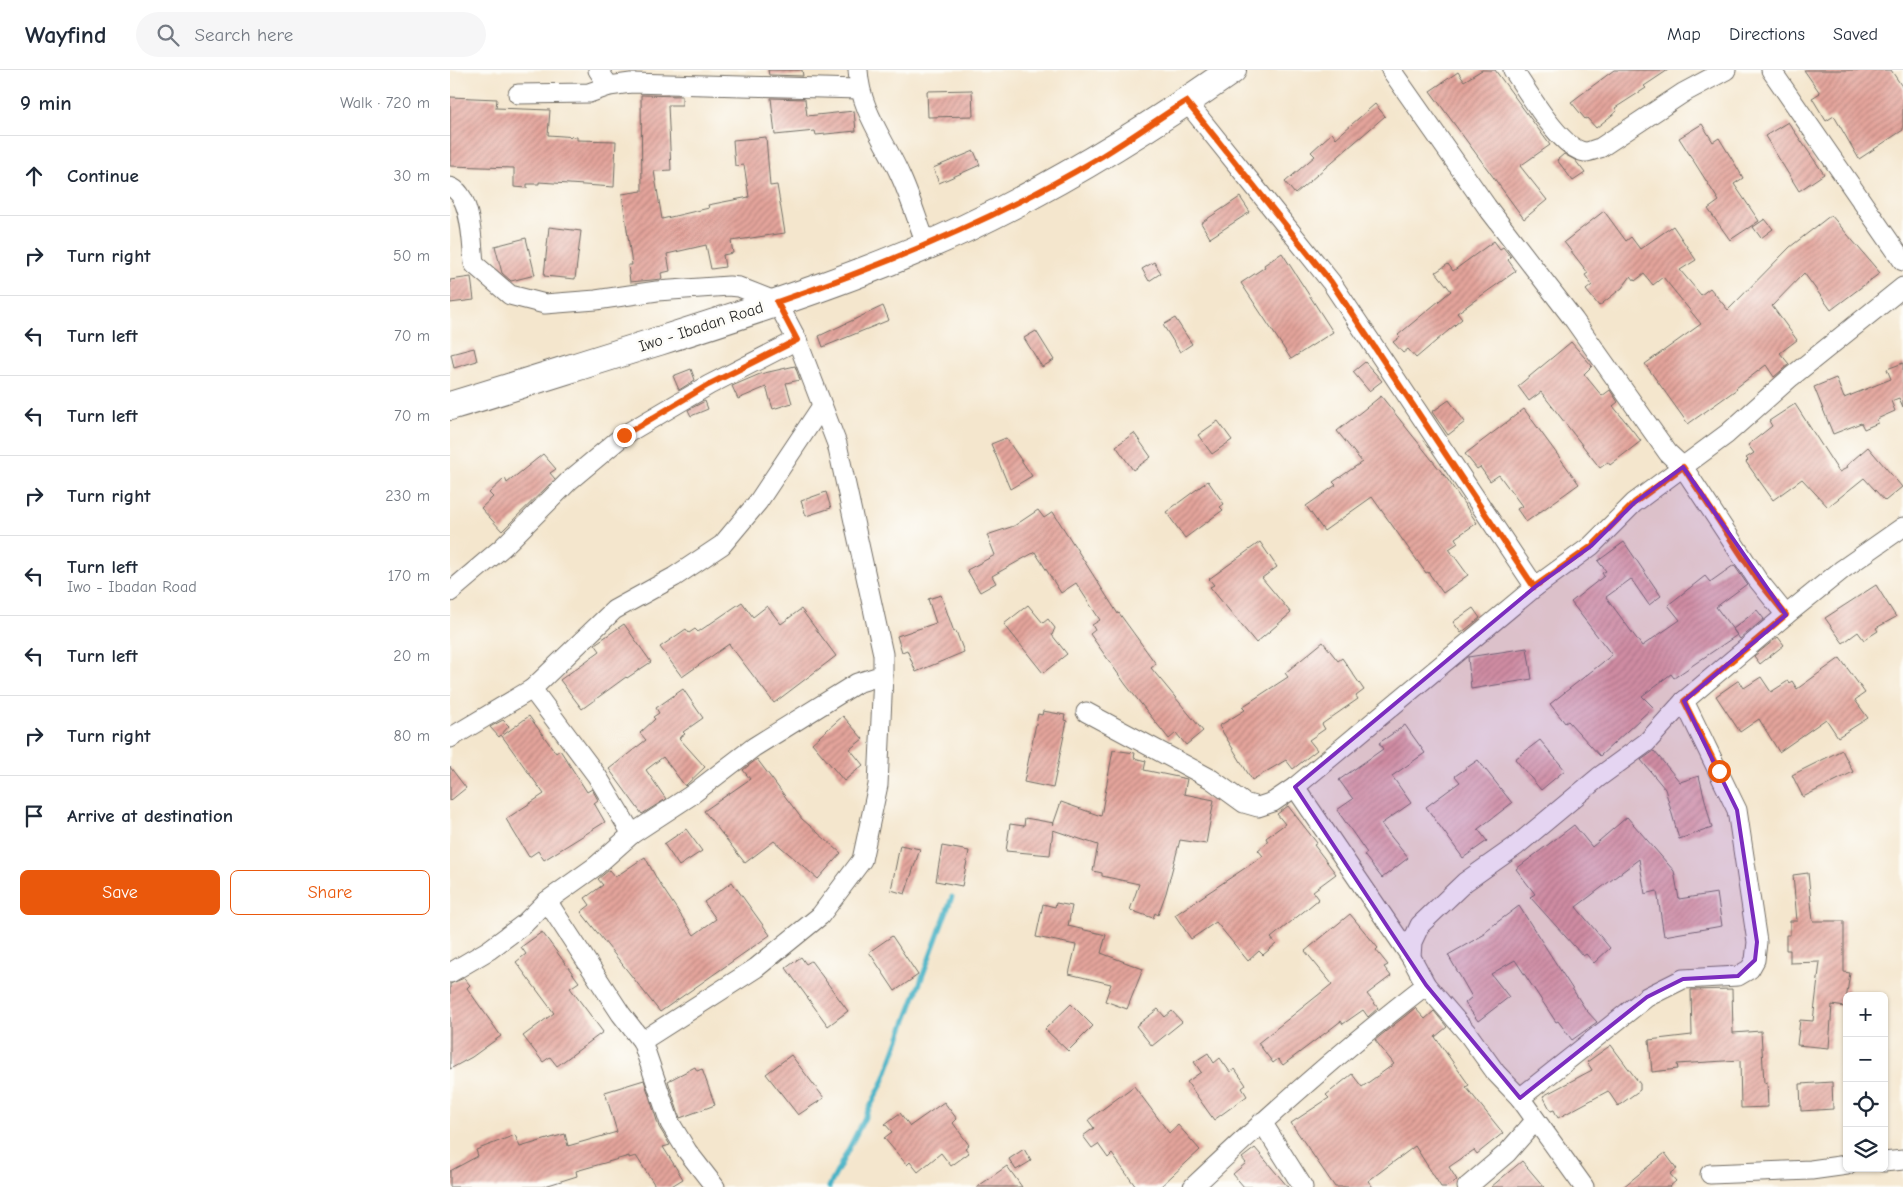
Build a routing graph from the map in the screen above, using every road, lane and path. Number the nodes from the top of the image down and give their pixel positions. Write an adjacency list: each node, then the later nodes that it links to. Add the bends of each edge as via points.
1 (598, 70): 8 (street)
2 (1232, 70): 10 (main road, Iwo - Ibadan Road)
3 (1391, 70): 19 (street, via 1487,207 1574,320 1668,453)
4 (1513, 70): 5 (street, via 1558,134 1573,148 1586,152 1600,148)
5 (1726, 70)
6 (1771, 70): 13 (street)
7 (859, 79): 8 (street); 12 (street, via 874,127 901,176)
8 (609, 86): 9 (street, via 589,93)
9 (518, 94)
10 (1186, 101): 12 (main road, Iwo - Ibadan Road, via 1059,180); 21 (street, via 1331,282)
11 (450, 187): 15 (street, via 463,196 468,211 474,264 510,295 545,304 657,290 729,286)
12 (927, 246): 15 (main road, Iwo - Ibadan Road)
13 (1903, 261)
14 (1903, 287): 19 (street)
15 (777, 302): 16 (street); 17 (main road, Iwo - Ibadan Road)
16 (797, 340): 18 (street); 22 (street, via 708,385 624,435)
17 (450, 406)
18 (822, 406): 24 (street, via 837,444 883,654); 25 (street, via 758,502 722,545 674,577 614,610)
19 (1683, 467): 21 (street, via 1634,503 1592,546); 23 (street, via 1741,556)
20 (1903, 527): 23 (street)
21 (1534, 587): 29 (street)
22 (450, 592)
23 (1786, 615): 26 (street)
24 (883, 676): 30 (street, via 857,684 754,747 690,796); 35 (street, via 878,785 862,860 820,916 756,968)
25 (532, 689): 28 (street); 30 (street, via 598,776)
26 (1684, 701): 32 (street, via 1647,742 1516,846 1465,882 1420,925 1412,942); 36 (street, via 1738,810 1757,942 1755,960 1750,969 1738,976 1683,979 1647,997)
27 (1086, 712): 29 (street, via 1211,779 1244,802 1258,807 1273,802)
28 (450, 738)
29 (1296, 787): 32 (street)
30 (632, 834): 31 (street)
31 (547, 902): 33 (street, via 489,950); 35 (street)
32 (1411, 958): 34 (street)
33 (450, 973)
34 (1426, 985): 36 (street); 37 (street, via 1363,1034)
35 (642, 1041): 44 (street, via 670,1124)
36 (1520, 1098): 38 (street)
37 (1262, 1122): 45 (street); 46 (street)
38 (1536, 1122): 47 (street); 48 (street)
39 (1903, 1160): 40 (street)
40 (1888, 1162)
41 (1843, 1166): 43 (street)
42 (1710, 1174): 43 (street)
43 (1810, 1178)
44 (715, 1187)
45 (1193, 1187)
46 (1304, 1187)
47 (1466, 1187)
48 (1584, 1187)

